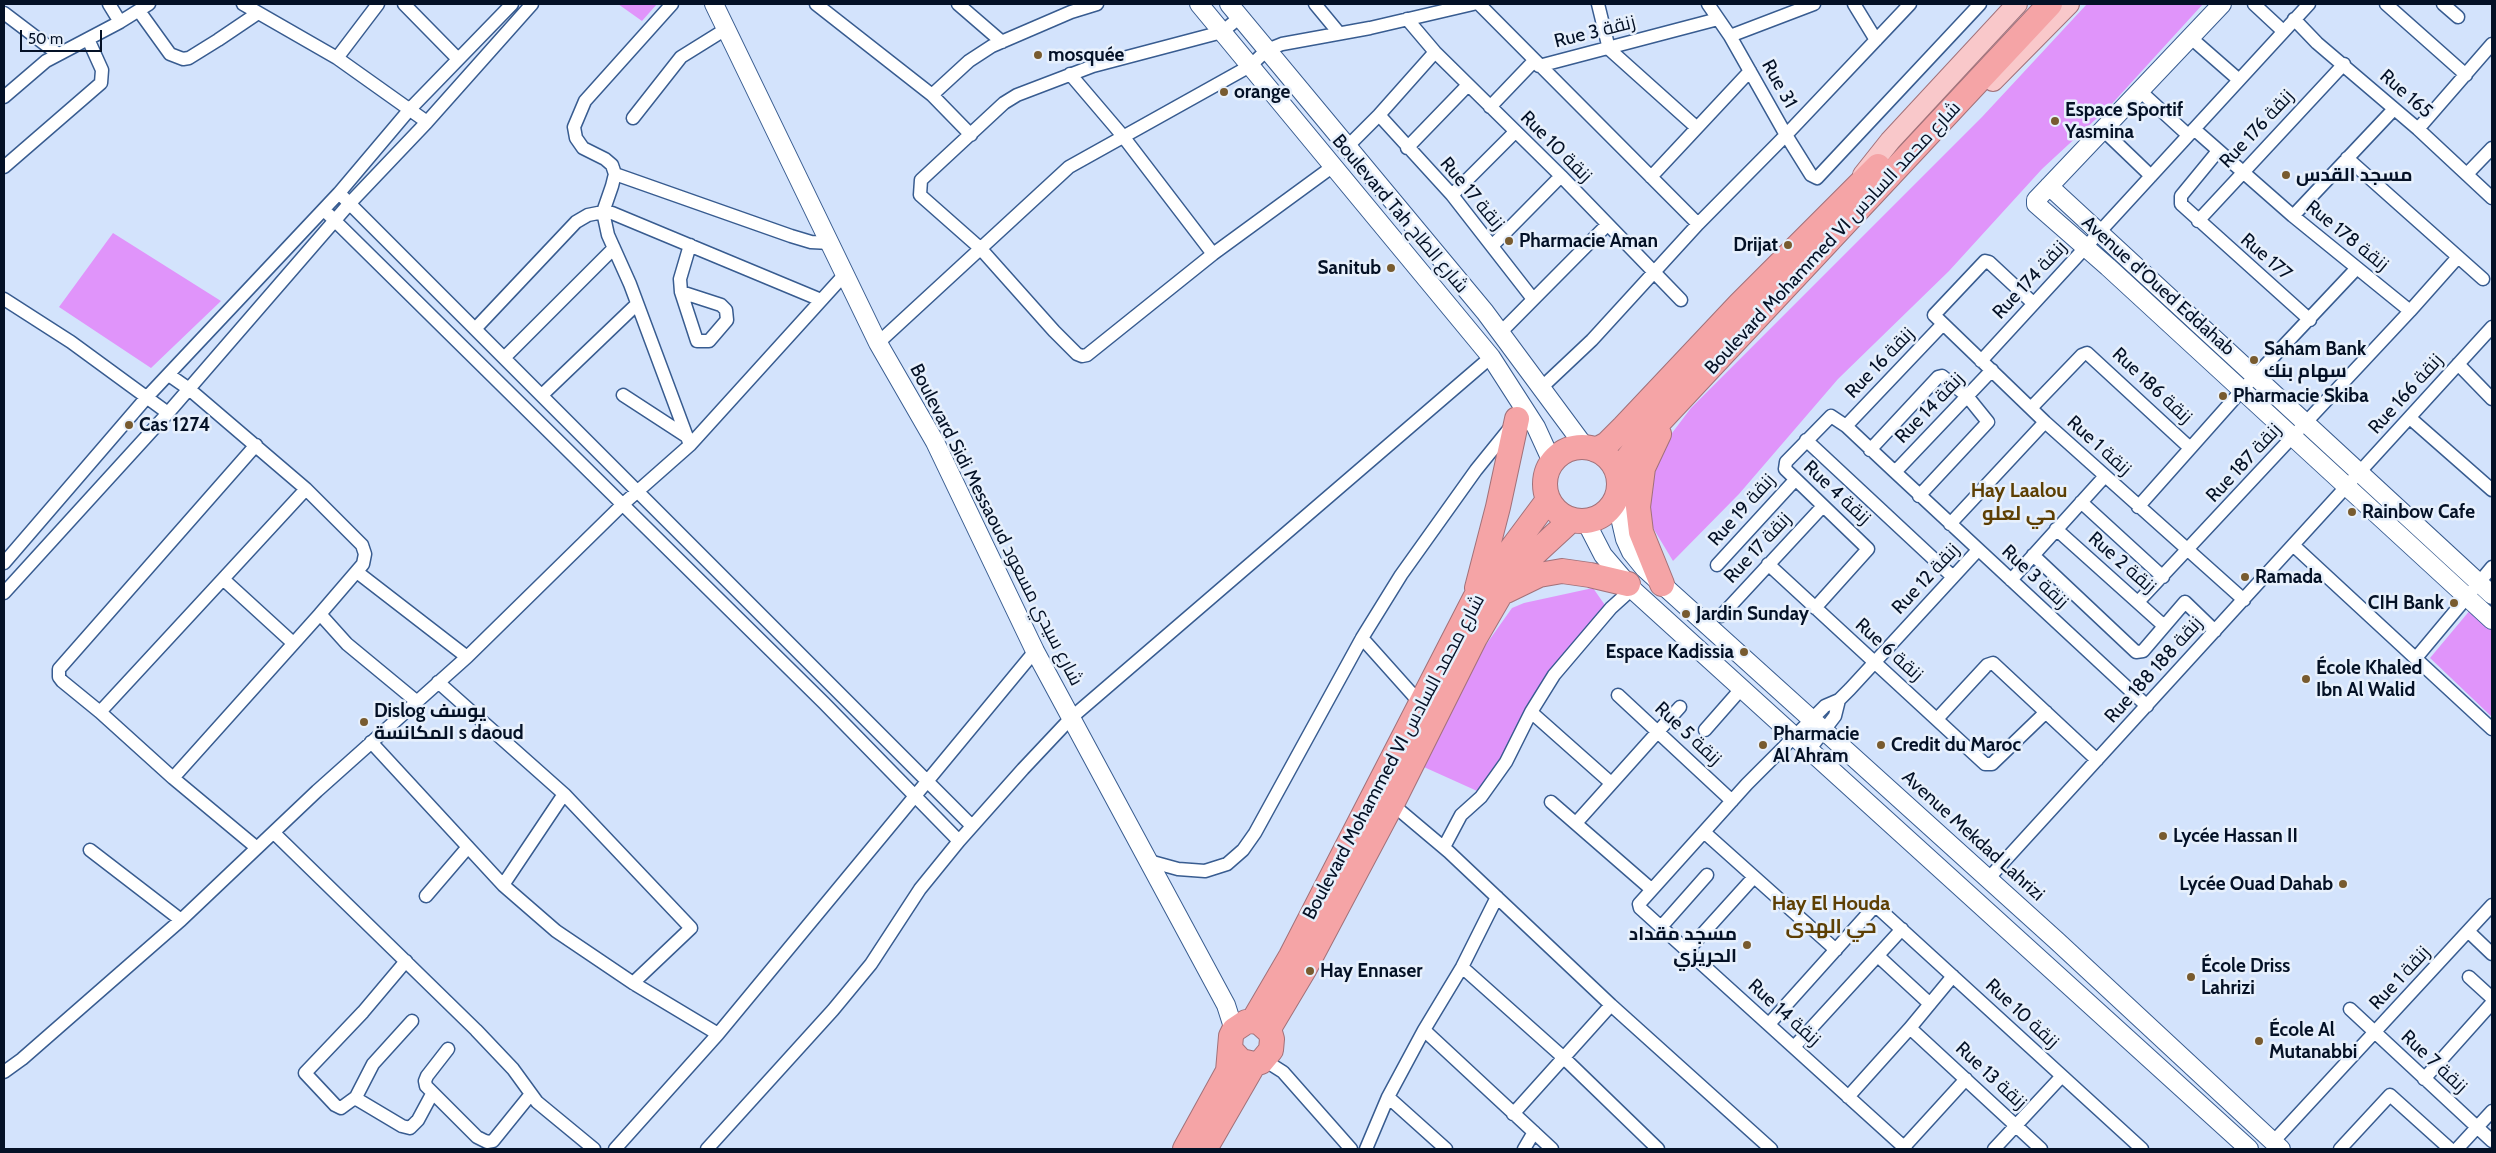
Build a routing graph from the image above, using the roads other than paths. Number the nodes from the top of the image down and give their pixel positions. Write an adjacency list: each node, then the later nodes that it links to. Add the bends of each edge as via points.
1 (109, 4): 39 (street)
2 (243, 4): 34 (street)
3 (378, 4): 54 (street)
4 (404, 4): 55 (street)
5 (512, 4): 55 (street)
6 (532, 4): 72 (street)
7 (672, 4): 90 (street, via 585,101 577,117 574,127 576,138 583,148 612,165)
8 (714, 4): 40 (street, Boulevard Sidi Messaoud شارع سيدي مسعود)
9 (958, 4): 48 (street)
10 (1097, 4): 48 (street)
11 (1199, 4): 42 (street, Boulevard Tah شارع الطاح)
12 (1315, 4): 43 (street)
13 (1473, 4): 36 (street)
14 (1479, 4): 56 (street)
15 (1598, 4): 50 (street)
16 (1708, 4): 37 (street, Rue 31)
17 (1814, 4): 44 (street)
18 (1854, 4): 47 (street)
19 (1910, 4): 47 (street)
20 (1980, 4): 81 (street, Rue 31, via 1819,177 1811,175)
21 (2017, 4): 100 (main road, via 1890,141)
22 (2033, 4): 100 (highway, Boulevard Mohammed VI شارع محمد السادس)
23 (2050, 4): 73 (highway, Boulevard Mohammed VI شارع محمد السادس)
24 (2069, 4): 73 (main road, via 1970,104)
25 (2222, 4): 45 (street)
26 (2254, 4): 41 (street)
27 (2309, 4): 38 (street, Rue 174 زنقة)
28 (2386, 4): 61 (street)
29 (2443, 4): 35 (street)
30 (823, 6): 65 (street)
31 (144, 7): 34 (street, via 170,54 183,59); 39 (street)
32 (1234, 10): 42 (street); 51 (street, Boulevard Tah شارع الطاح)
33 (4, 13): 53 (street)
34 (258, 13): 54 (street)
35 (2458, 17)
36 (1407, 19): 43 (street); 52 (street, Rue 10 زنقة)
37 (1718, 19): 44 (street, Rue 31); 50 (street, Rue 3 زنقة)
38 (2294, 19): 41 (street, Rue 174 زنقة); 57 (street, Rue 165)
39 (120, 22): 46 (street)
40 (726, 29): 71 (street, via 681,57); 109 (street, Boulevard Sidi Messaoud شارع سيدي مسعود)
41 (2284, 31): 62 (street, Rue 174 زنقة)
42 (1222, 32): 58 (street, Boulevard Tah شارع الطاح); 60 (street)
43 (1339, 33): 51 (street)
44 (1730, 36): 59 (street, Rue 31)
45 (2191, 38): 62 (street); 64 (street)
46 (88, 39): 53 (street); 88 (street, via 102,70 101,83)
47 (1876, 40): 81 (street)
48 (1002, 42): 65 (street, via 969,61)
49 (2492, 44): 61 (street)
50 (1609, 49): 56 (street, Rue 3 زنقة); 74 (street)
51 (1267, 50): 58 (street); 82 (street, Boulevard Tah شارع الطاح)
52 (1435, 52): 63 (street, Rue 10 زنقة); 70 (street)
53 (58, 54): 66 (street)
54 (337, 58): 68 (street)
55 (458, 59): 68 (street)
56 (1537, 64): 67 (street, Rue 3 زنقة); 94 (street)
57 (2344, 64): 69 (street, Rue 165); 89 (street, Rue 176 زنقة)
58 (1250, 66): 80 (street); 87 (street, Boulevard Tah شارع الطاح)
59 (1750, 71): 74 (street); 81 (street, Rue 31)
60 (1070, 74): 79 (street, via 1018,94); 80 (street)
61 (2466, 75): 75 (street)
62 (2239, 80): 78 (street, Rue 174 زنقة)
63 (1468, 85): 67 (street, Rue 10 زنقة); 83 (street)
64 (2140, 91): 76 (street); 78 (street, Rue 178 زنقة)
65 (932, 95): 79 (street)
66 (4, 97)
67 (1490, 107): 77 (street, Rue 10 زنقة)
68 (410, 109): 72 (street); 96 (street)
69 (2394, 109): 75 (street, Rue 165); 86 (street)
70 (1380, 115): 82 (street); 83 (street, Rue 17 زنقة)
71 (633, 118)
72 (427, 122): 99 (street)
73 (1939, 124): 150 (highway, Boulevard Mohammed VI شارع محمد السادس)
74 (1696, 127): 94 (street)
75 (2418, 129): 91 (street, Rue 165)
76 (2103, 130): 93 (street); 95 (street)
77 (1515, 132): 92 (street, Rue 10 زنقة); 97 (street)
78 (2191, 132): 85 (street, Rue 178 زنقة); 93 (street, Rue 174 زنقة)
79 (971, 135): 114 (street, via 921,180 919,187 920,195)
80 (1122, 135): 114 (street, via 1068,166); 115 (street)
81 (1786, 135): 106 (street)
82 (1347, 147): 133 (street, Boulevard Tah شارع الطاح)
83 (1407, 148): 97 (street, Rue 17 زنقة)
84 (2492, 148): 91 (street)
85 (2218, 151): 89 (street, Rue 178 زنقة); 105 (street, Rue 177, via 2181,196 2180,204)
86 (2347, 158): 103 (street); 116 (street)
87 (1332, 167): 115 (street); 136 (street, Boulevard Tah شارع الطاح)
88 (4, 168)
89 (2242, 172): 103 (street, Rue 178 زنقة); 105 (street, Rue 176 زنقة)
90 (614, 174): 102 (street); 109 (street, via 791,236)
91 (2467, 174): 98 (street, Rue 165)
92 (1561, 176): 107 (street, Rue 10 زنقة); 111 (street)
93 (2150, 176): 108 (street, Rue 174 زنقة)
94 (1651, 177): 106 (street)
95 (2049, 186): 108 (street, Avenue d'Oued Eddahab); 112 (street, Avenue d'Oued Eddahab, via 2036,200 2038,207)
96 (339, 193): 99 (street); 101 (street)
97 (1452, 195): 111 (street, Rue 17 زنقة)
98 (2492, 198)
99 (349, 204): 104 (street); 132 (street)
100 (1839, 206): 162 (highway, Boulevard Mohammed VI شارع محمد السادس, via 1607,444)
101 (324, 210): 104 (street); 140 (street)
102 (603, 212): 110 (street); 113 (street); 132 (street, via 576,222)
103 (2293, 216): 117 (street, Rue 178 زنقة)
104 (335, 221): 142 (street); 179 (street)
105 (2198, 221): 130 (street, Rue 177)
106 (1698, 224): 118 (street)
107 (1607, 225): 118 (street, Rue 10 زنقة); 123 (street)
108 (2100, 232): 112 (street, Rue 174 زنقة); 141 (street, Avenue d'Oued Eddahab)
109 (830, 243): 119 (street, Boulevard Sidi Messaoud شارع سيدي مسعود)
110 (690, 246): 121 (street, via 680,279); 124 (street)
111 (1492, 246): 123 (street, Rue 17 زنقة)
112 (2086, 247): 126 (street, Rue 174 زنقة); 144 (street, Avenue d'Oued Eddahab)
113 (614, 248): 127 (street); 135 (street)
114 (980, 248): 115 (street, via 1054,331 1082,356); 134 (street)
115 (1213, 254)
116 (2458, 257): 120 (street); 128 (street, Rue 187 زنقة)
117 (2356, 269): 128 (street, Rue 178 زنقة); 130 (street)
118 (1655, 273): 125 (street, Rue 10 زنقة); 143 (street)
119 (845, 274): 124 (street); 134 (street, Boulevard Sidi Messaoud شارع سيدي مسعود)
120 (2483, 279)
121 (681, 292)
122 (4, 299): 148 (street)
123 (1534, 299): 133 (street)
124 (821, 300): 160 (street)
125 (1681, 300)
126 (2033, 303): 129 (street, Rue 16 زنقة, via 1990,262 1985,261); 137 (street, Rue 174 زنقة)
127 (637, 304): 145 (street); 160 (street)
128 (2410, 312): 156 (street, Rue 187 زنقة)
129 (1938, 320): 137 (street, Rue 1 زنقة); 157 (street, Rue 16 زنقة)
130 (2310, 320): 141 (street)
131 (2492, 327): 138 (street, Rue 166 زنقة)
132 (475, 329): 135 (street)
133 (1501, 332): 143 (street, Boulevard Tah شارع الطاح)
134 (878, 343): 216 (street, Boulevard Sidi Messaoud شارع سيدي مسعود, via 934,442)
135 (504, 358): 145 (street)
136 (1492, 358): 153 (street, Boulevard Tah شارع الطاح); 230 (street)
137 (1981, 361): 139 (street, Rue 1 زنقة)
138 (2458, 364): 149 (street); 154 (street, Rue 166 زنقة)
139 (1992, 370): 147 (street, Rue 14 زنقة); 151 (street, Rue 1 زنقة)
140 (169, 374): 142 (street); 148 (street)
141 (2256, 376): 144 (street); 156 (street, Avenue d'Oued Eddahab)
142 (189, 389): 152 (street); 161 (street)
143 (1540, 389): 162 (street, Boulevard Tah شارع الطاح)
144 (2242, 390): 158 (street, Avenue d'Oued Eddahab); 163 (street)
145 (542, 395): 174 (street)
146 (623, 395): 160 (street)
147 (1967, 396): 164 (street, via 1938,376); 167 (street, Rue 14 زنقة); 175 (street, via 1988,422)
148 (147, 397): 152 (street); 189 (street)
149 (2492, 399)
150 (1674, 408): 166 (highway, Boulevard Mohammed VI شارع محمد السادس); 199 (highway, via 1646,459 1638,495 1641,532)
151 (2031, 408): 155 (street, Rue 1 زنقة); 163 (street, Rue 186 زنقة, via 2082,354 2087,353)
152 (168, 413): 201 (street)
153 (1521, 414): 165 (street, Boulevard Tah شارع الطاح); 205 (highway); 214 (street, via 1476,470)
154 (2410, 418): 168 (street, Rue 166 زنقة); 173 (street)
155 (2045, 422): 169 (street, Rue 1 زنقة); 183 (street)
156 (2307, 423): 158 (street, Rue 187 زنقة); 168 (street, Avenue d'Oued Eddahab)
157 (1846, 426): 159 (street, Rue 3 زنقة, via 1831,416); 164 (street, Rue 3 زنقة)
158 (2293, 437): 171 (street, Avenue d'Oued Eddahab); 187 (street, Rue 187 زنقة)
159 (1806, 440): 170 (street, Rue 4 زنقة, via 1786,462 1786,470); 194 (street)
160 (688, 441): 174 (street)
161 (256, 445): 172 (street); 227 (street, via 60,669 62,681)
162 (1590, 448): 165 (highway, via 1569,449); 166 (highway, via 1607,456)
163 (2190, 448): 181 (street)
164 (1870, 450): 167 (street, Rue 3 زنقة)
165 (1552, 462): 176 (highway, via 1545,481)
166 (1617, 472): 177 (highway)
167 (1895, 472): 175 (street, Rue 3 زنقة)
168 (2360, 472): 171 (street, Rue 166 زنقة); 198 (street, Avenue d'Oued Eddahab)
169 (2105, 476): 178 (street); 181 (street, Rue 1 زنقة)
170 (1795, 480): 180 (street, Rue 4 زنقة); 191 (street, Rue 19 زنقة)
171 (2347, 486): 185 (street, Rue 188 زنقة 188); 204 (street, Avenue d'Oued Eddahab)
172 (306, 489): 193 (street, via 362,544 365,554); 196 (street)
173 (2492, 490)
174 (638, 491): 179 (street); 241 (street)
175 (1919, 496): 183 (street, Rue 3 زنقة)
176 (1548, 500): 182 (highway, via 1561,516); 205 (highway, Boulevard Mohammed VI شارع محمد السادس)
177 (1616, 500): 182 (highway, via 1605,514); 199 (street, Avenue Mekdad Lahrizi, via 1629,549)
178 (2081, 502): 184 (street); 195 (street)
179 (622, 505): 217 (street); 244 (street, via 824,703)
180 (1823, 506): 190 (street, Rue 17 زنقة); 208 (street, Rue 4 زنقة, via 1868,549)
181 (2138, 507): 187 (street, Rue 1 زنقة)
182 (1578, 521): 200 (street); 202 (highway, Boulevard Mohammed VI شارع محمد السادس, via 1520,567)
183 (1950, 524): 186 (street, Rue 3 زنقة)
184 (2056, 529): 188 (street); 207 (street, Rue 2 زنقة)
185 (2294, 545): 206 (street, Rue 188 زنقة 188); 218 (street)
186 (1978, 550): 194 (street, Rue 12 زنقة); 197 (street, Rue 3 زنقة)
187 (2188, 552): 195 (street, Rue 187 زنقة); 206 (street, Rue 1 زنقة)
188 (2033, 555): 197 (street); 212 (street, via 2136,652 2143,651)
189 (4, 563)
190 (1768, 564): 208 (street, Rue 6 زنقة); 210 (street, Rue 17 زنقة)
191 (1717, 565)
192 (2492, 567): 198 (street)
193 (357, 572): 209 (street); 217 (street)
194 (1953, 577): 219 (street, Rue 12 زنقة)
195 (2163, 577): 207 (street, Rue 187 زنقة)
196 (224, 579): 215 (street); 227 (street)
197 (2011, 580): 225 (street, Rue 3 زنقة)
198 (2479, 582): 203 (street, Avenue d'Oued Eddahab); 204 (street)
199 (1662, 584): 232 (street, Avenue Mekdad Lahrizi)
200 (1630, 586): 202 (highway, via 1578,572 1553,572 1529,578); 221 (street); 228 (street, via 1554,675)
201 (4, 593)
202 (1500, 594): 247 (highway, Boulevard Mohammed VI شارع محمد السادس, via 1474,638)
203 (2492, 595)
204 (2468, 597): 211 (street, Avenue d'Oued Eddahab); 218 (street)
205 (1475, 598): 224 (highway, Boulevard Mohammed VI شارع محمد السادس)
206 (2244, 600): 213 (street, Rue 188 زنقة 188)
207 (2138, 602): 212 (street, Rue 2 زنقة)
208 (1815, 608): 219 (street, Rue 6 زنقة)
209 (320, 614): 215 (street); 223 (street, via 347,644)
210 (1721, 616)
211 (2492, 620)
212 (2163, 625): 213 (street, via 2185,602)
213 (2215, 631): 225 (street, Rue 188 زنقة 188)
214 (1362, 638): 224 (street); 257 (street, via 1260,825 1243,850 1227,864 1205,871 1178,870)
215 (293, 643): 240 (street)
216 (1035, 652): 230 (street, Boulevard Sidi Messaoud شارع سيدي مسعود); 241 (street)
217 (467, 657): 220 (street)
218 (2416, 658): 233 (street)
219 (1874, 663): 231 (street, Rue 6 زنقة); 232 (street, Rue 12 زنقة, via 1839,700 1835,716)
220 (438, 682): 223 (street); 243 (street)
221 (1740, 688): 234 (street); 236 (street)
222 (1618, 695): 235 (street, Rue 5 زنقة)
223 (416, 701): 237 (street)
224 (1421, 704): 290 (highway, Boulevard Mohammed VI شارع محمد السادس, via 1290,956)
225 (2147, 706): 239 (street, Rue 188 زنقة 188)
226 (1680, 707): 235 (street)
227 (100, 712): 240 (street)
228 (1531, 712): 242 (street); 254 (street, via 1506,762 1481,797 1461,815)
229 (2046, 712): 231 (street, Rue 6 زنقة, via 1992,764 1985,764); 231 (street, via 1991,663); 239 (street)
230 (1071, 718): 249 (street); 257 (street, Boulevard Sidi Messaoud شارع سيدي مسعود)
231 (1937, 720)
232 (1818, 725): 236 (street, Rue 12 زنقة); 238 (street, Rue 12 زنقة); 260 (street, Avenue Mekdad Lahrizi)
233 (2492, 728)
234 (1705, 730)
235 (1658, 732): 242 (street); 245 (street, Rue 5 زنقة)
236 (1795, 736): 238 (street); 245 (street)
237 (371, 742): 251 (street); 253 (street)
238 (1809, 750): 327 (street)
239 (2097, 760): 260 (street, Rue 188 زنقة 188)
240 (173, 778): 255 (street)
241 (927, 782): 244 (street); 249 (street)
242 (1611, 783): 248 (street)
243 (564, 794): 261 (street); 278 (street, via 691,928)
244 (915, 798): 252 (street); 289 (street)
245 (1732, 801): 250 (street)
246 (1551, 802): 248 (street)
247 (1392, 804): 254 (street); 290 (highway, Boulevard Mohammed VI شارع محمد السادس, via 1305,968)
248 (1576, 823): 262 (street)
249 (972, 826): 252 (street)
250 (1704, 832): 259 (street); 262 (street)
251 (274, 833): 255 (street); 274 (street)
252 (959, 841): 314 (street, via 920,889 871,964)
253 (468, 847): 261 (street); 263 (street)
254 (1444, 847): 264 (street)
255 (257, 848): 266 (street)
256 (90, 850): 266 (street)
257 (1149, 861): 290 (street, Boulevard Sidi Messaoud شارع سيدي مسعود, via 1226,1005)
258 (1707, 875): 267 (street)
259 (1754, 876): 270 (street); 271 (street)
260 (1988, 879): 309 (street, Avenue Mekdad Lahrizi)
261 (503, 885): 278 (street, via 556,931)
262 (1651, 889): 267 (street, Rue 14 زنقة, via 1639,904 1640,908)
263 (426, 896)
264 (1497, 897): 275 (street); 282 (street)
265 (2492, 905): 269 (street, Rue 1 زنقة)
266 (181, 920): 294 (street)
267 (1662, 927): 270 (street, Rue 14 زنقة)
268 (1902, 929): 271 (street, Rue 10 زنقة, via 1874,907); 273 (street); 276 (street, Rue 10 زنقة)
269 (2469, 932): 272 (street); 288 (street, Rue 1 زنقة)
270 (1688, 950): 285 (street, Rue 14 زنقة)
271 (1836, 950): 285 (street)
272 (2492, 954)
273 (1878, 956): 281 (street); 291 (street)
274 (406, 961): 299 (street, via 513,1069); 301 (street, via 305,1073 335,1105 341,1108)
275 (1462, 967): 286 (street); 293 (street)
276 (1953, 976): 281 (street); 295 (street, Rue 10 زنقة)
277 (2469, 977): 279 (street)
278 (632, 983): 289 (street)
279 (2492, 998)
280 (2492, 1003): 297 (street)
281 (1930, 1004): 287 (street)
282 (1611, 1005): 293 (street); 323 (street)
283 (2350, 1009): 288 (street, Rue 7 زنقة)
284 (412, 1021): 301 (street, via 373,1064)
285 (1769, 1024): 291 (street, Rue 14 زنقة)
286 (1424, 1030): 302 (street); 304 (street)
287 (1912, 1030): 296 (street, Rue 13 زنقة); 300 (street)
288 (2374, 1032): 297 (street, Rue 7 زنقة); 309 (street, Rue 1 زنقة)
289 (718, 1034): 313 (street)
290 (1256, 1044): 315 (highway, Boulevard Mohammed VI شارع محمد السادس, via 1226,1077); 316 (highway, Boulevard Mohammed VI شارع محمد السادس); 317 (street)
291 (1794, 1047): 300 (street, Rue 14 زنقة)
292 (448, 1049): 298 (street, via 425,1081)
293 (1564, 1058): 304 (street); 322 (street)
294 (4, 1072)
295 (2062, 1076): 305 (street); 326 (street, Rue 10 زنقة)
296 (1966, 1079): 305 (street, Rue 13 زنقة); 311 (street)
297 (2424, 1079): 306 (street, Rue 7 زنقة)
298 (432, 1094): 299 (street, via 477,1137 487,1142 499,1136); 301 (street, via 410,1128)
299 (531, 1094): 312 (street)
300 (1848, 1097): 311 (street, Rue 14 زنقة)
301 (355, 1098)
302 (1388, 1098): 318 (street); 319 (street)
303 (2492, 1111): 306 (street)
304 (1513, 1114): 307 (street)
305 (2016, 1126): 324 (street); 325 (street, Rue 13 زنقة)
306 (2477, 1128): 308 (street, Rue 7 زنقة); 329 (street)
307 (1534, 1132): 320 (street); 321 (street)
308 (2492, 1141)
309 (2277, 1145)
310 (2345, 1147): 328 (street, via 2390,1096)
311 (1905, 1148)
312 (594, 1149)
313 (615, 1149)
314 (707, 1149)
315 (1186, 1149)
316 (1205, 1149)
317 (1351, 1149)
318 (1366, 1149)
319 (1446, 1149)
320 (1524, 1149)
321 (1552, 1149)
322 (1658, 1149)
323 (1771, 1149)
324 (1994, 1149)
325 (2041, 1149)
326 (2142, 1149)
327 (2249, 1149)
328 (2450, 1149)
329 (2458, 1149)

